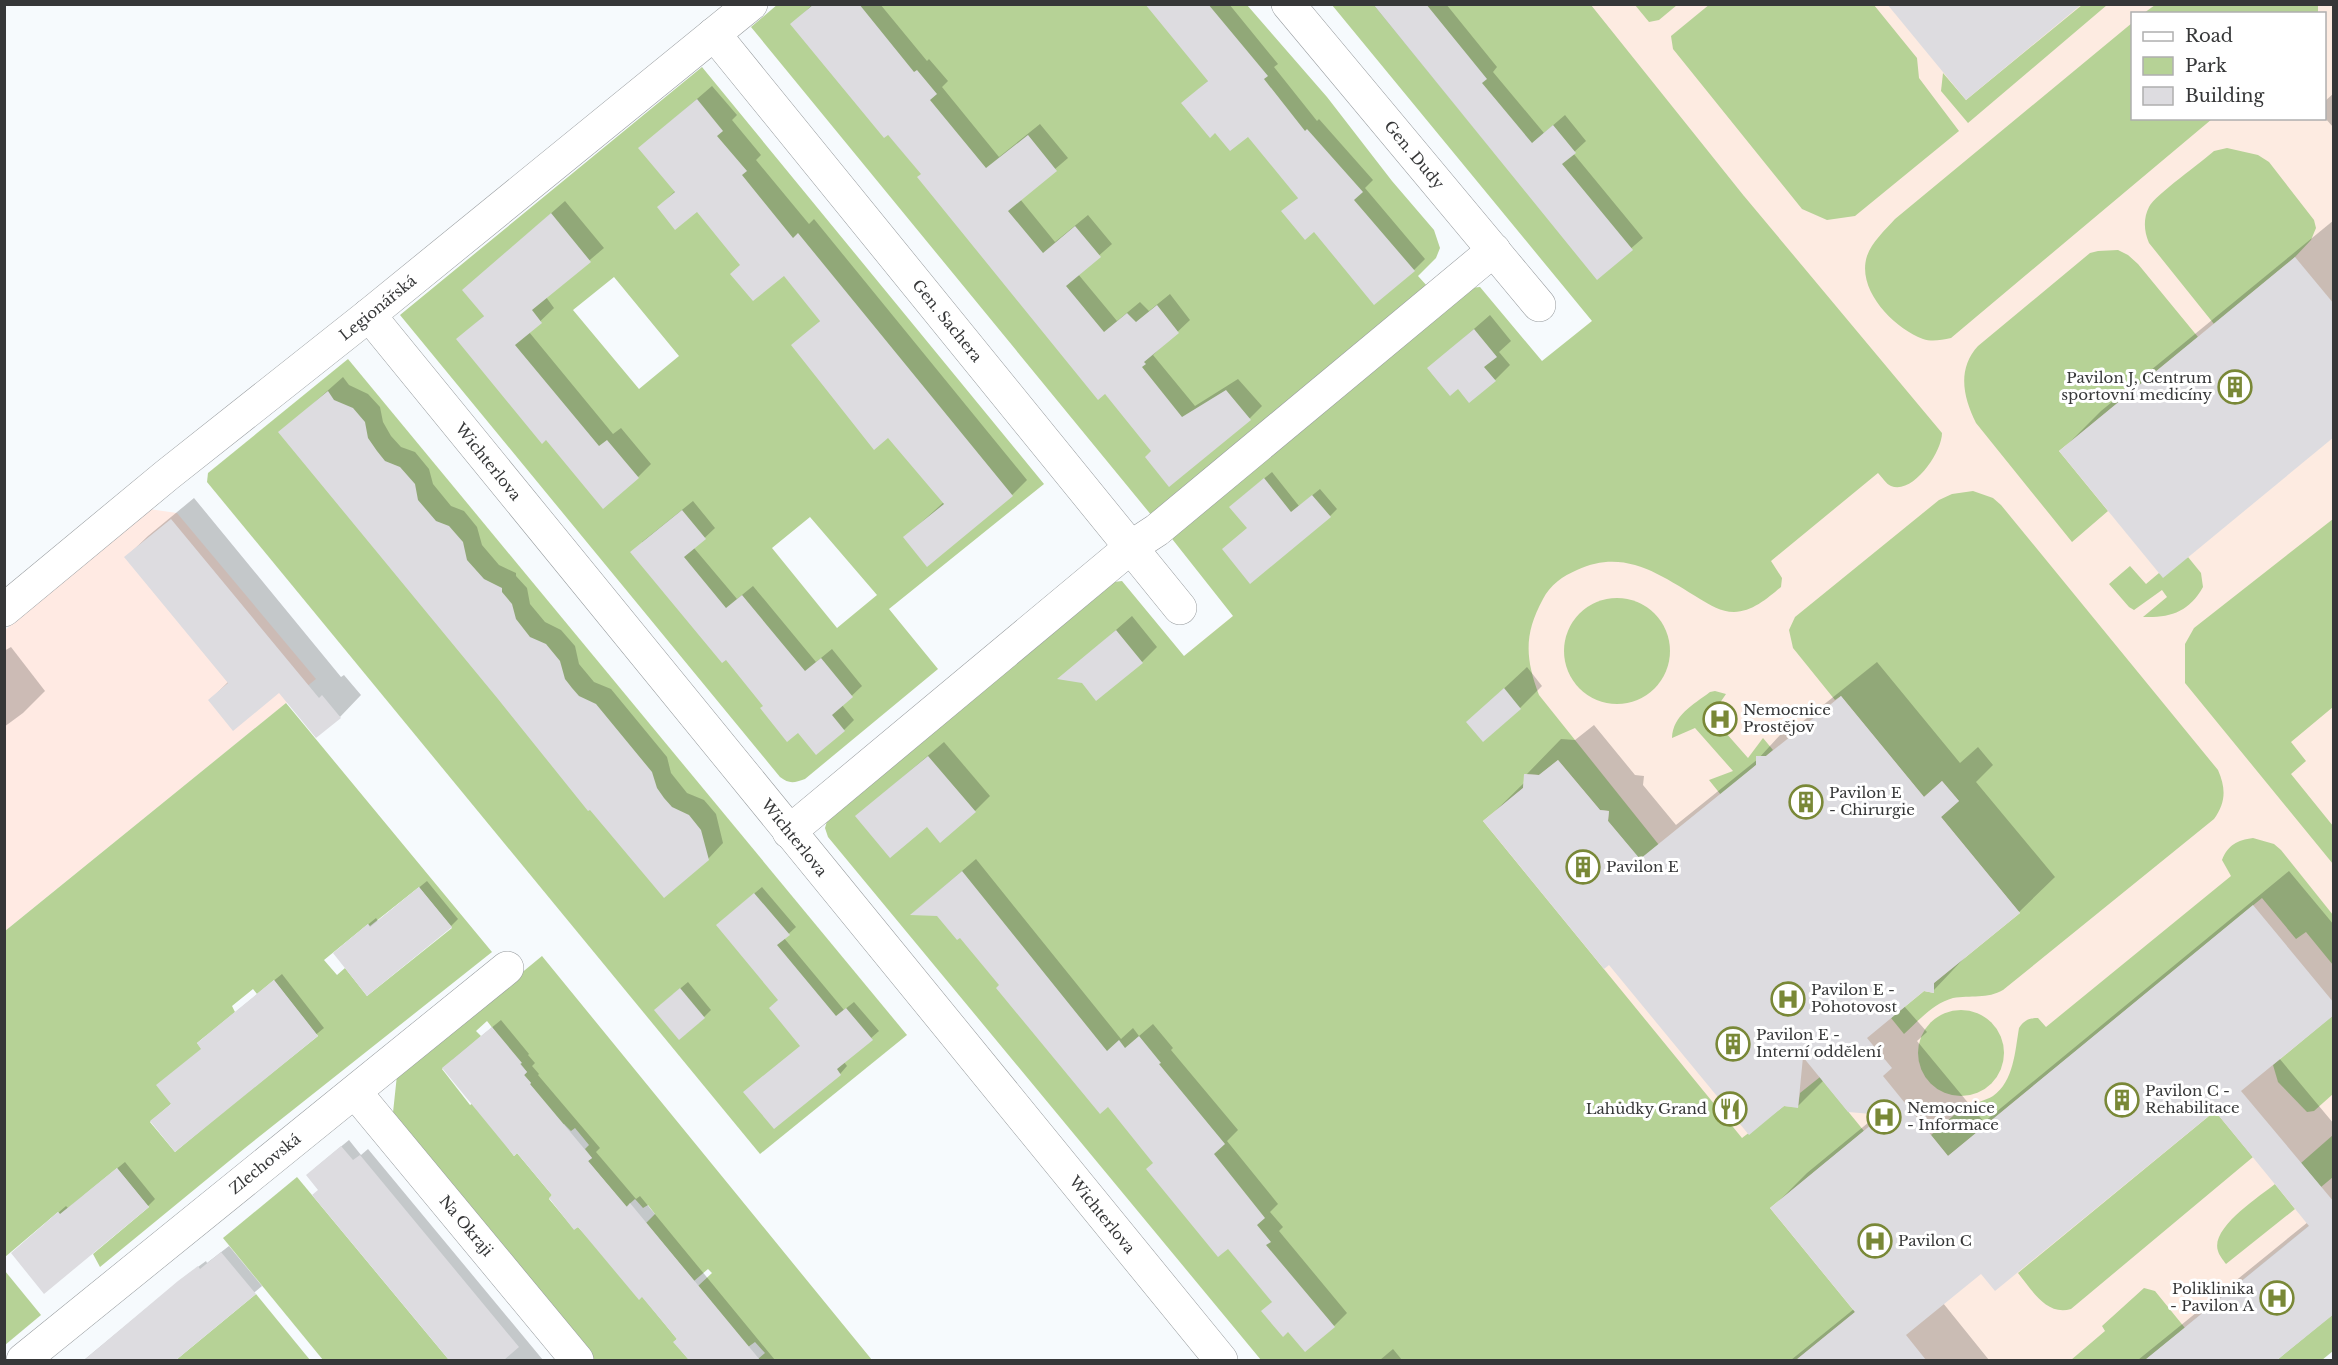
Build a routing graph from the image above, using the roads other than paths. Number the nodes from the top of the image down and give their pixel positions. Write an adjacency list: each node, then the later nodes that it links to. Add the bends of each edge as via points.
1 (751, 4): 3 (street, Legionářská)
2 (1288, 4): 4 (street, Gen. Dudy)
3 (714, 34): 6 (street, Legionářská); 7 (street, Gen. Sachera)
4 (1494, 250): 5 (street, Gen. Dudy); 7 (street, via 1157,530)
5 (1539, 305)
6 (369, 315): 9 (street, Legionářská); 10 (street, Wichterlova)
7 (1131, 547): 8 (street, Gen. Sachera); 10 (street)
8 (1180, 608)
9 (4, 610)
10 (789, 832): 15 (street, Wichterlova)
11 (507, 968): 12 (street, Zlechovská)
12 (355, 1092): 13 (street, Zlechovská); 14 (street, Na Okraji)
13 (23, 1360)
14 (577, 1360)
15 (1221, 1360)

